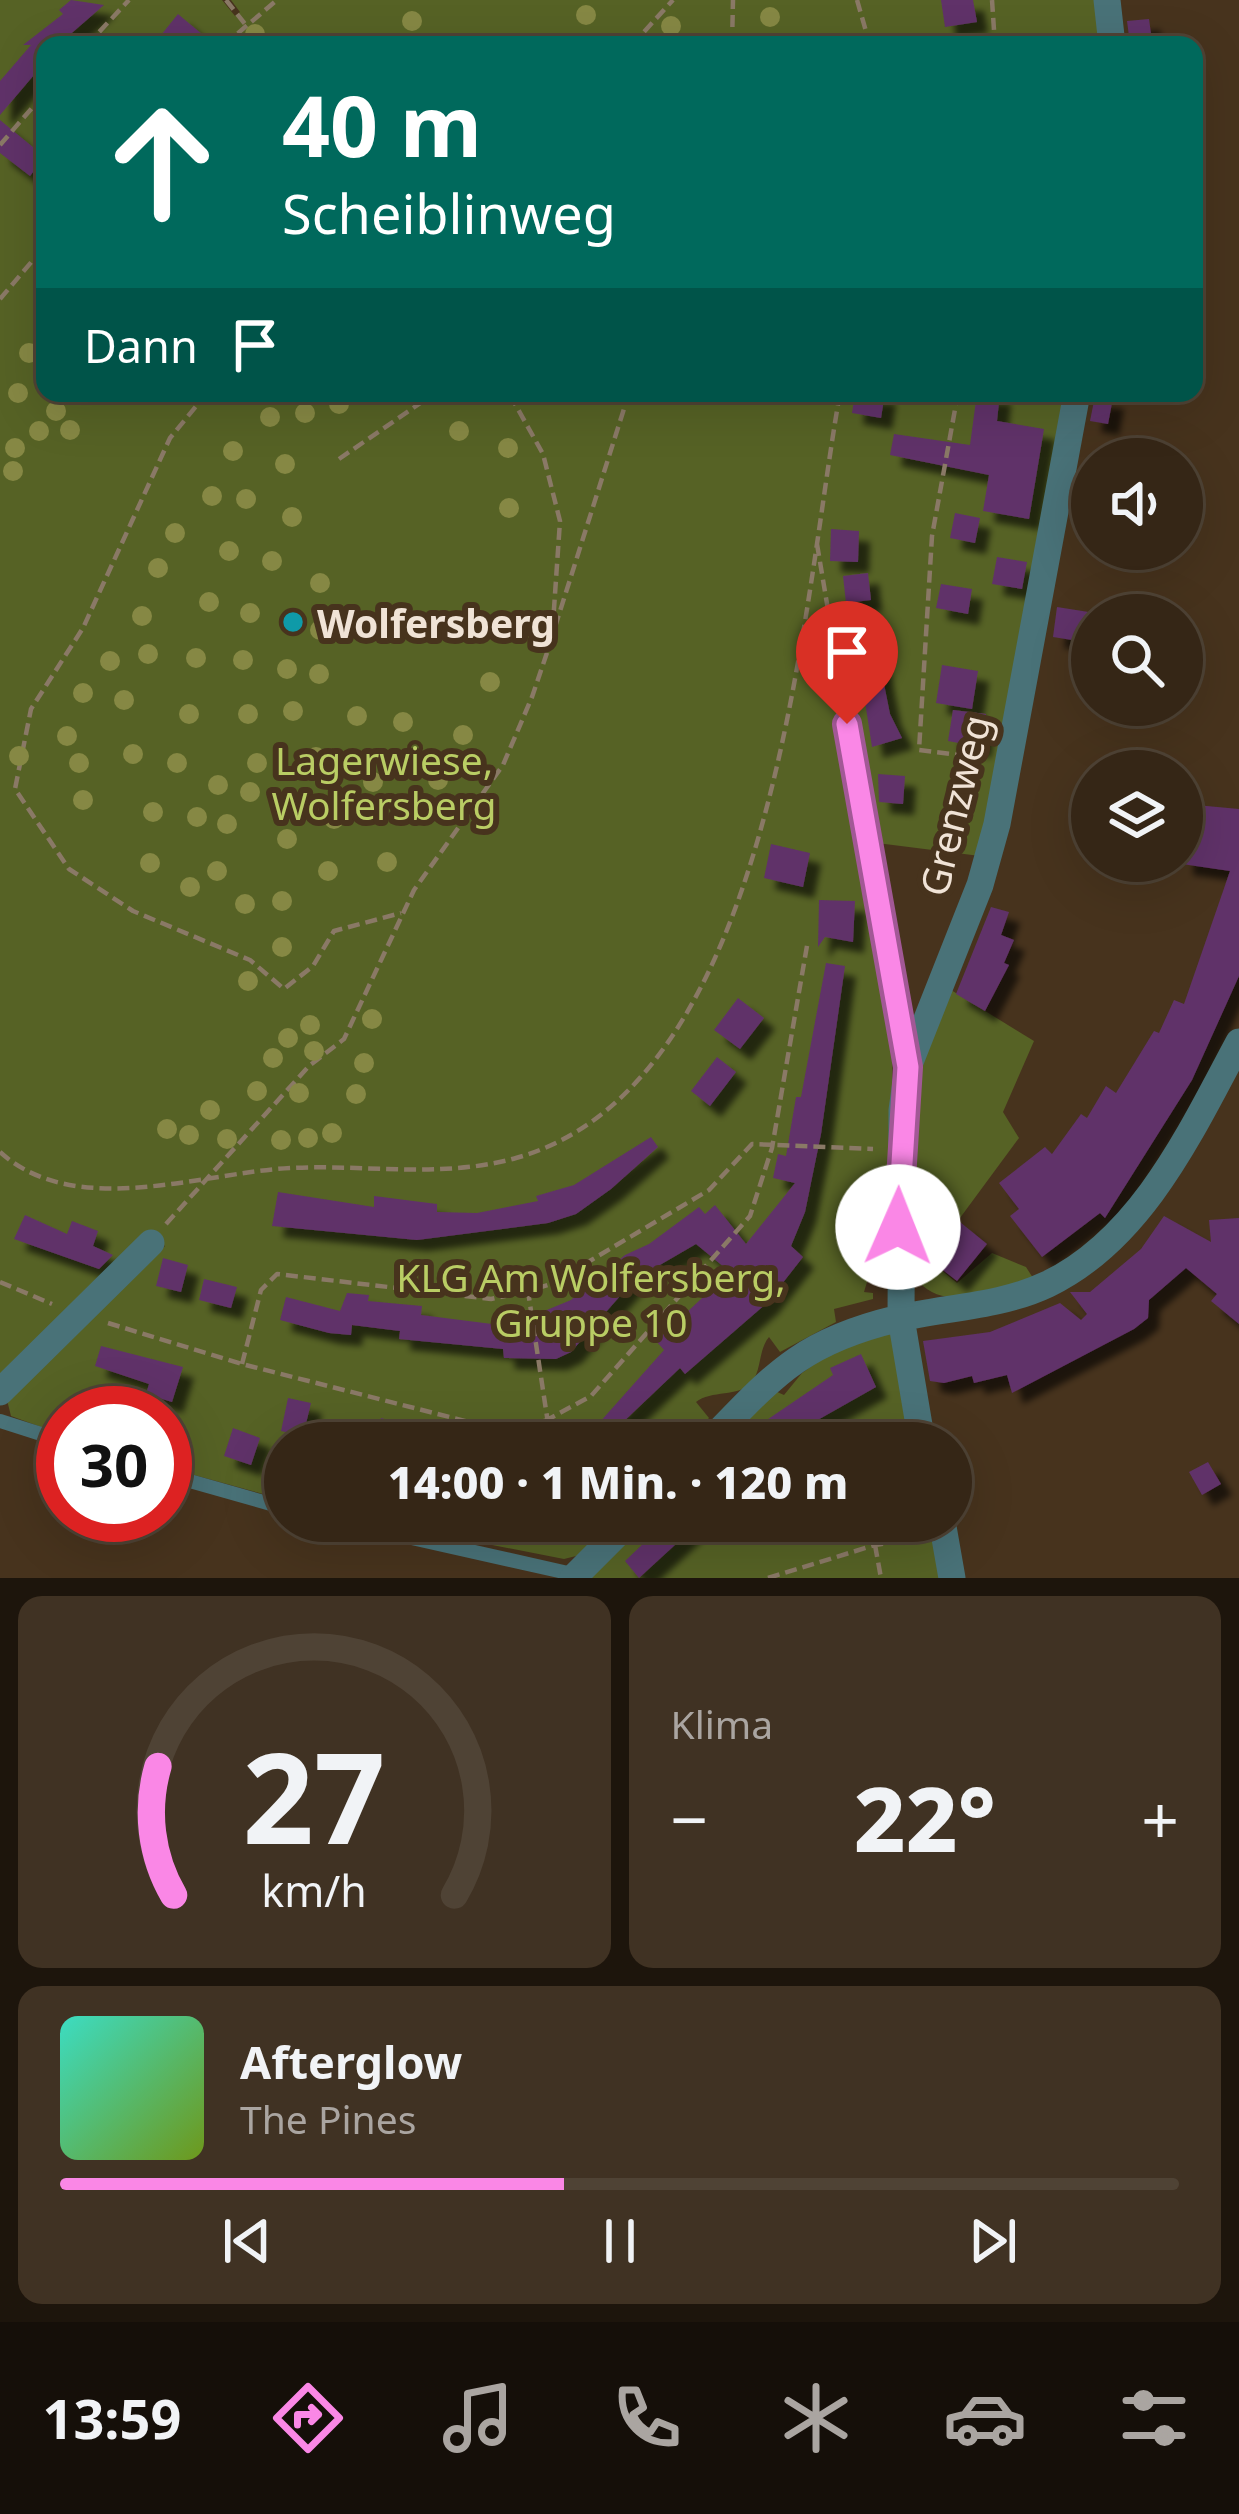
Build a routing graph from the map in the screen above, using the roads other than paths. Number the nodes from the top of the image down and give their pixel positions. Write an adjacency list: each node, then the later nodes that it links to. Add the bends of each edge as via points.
1 (1107, 0): 2 (street)
2 (1111, 36)
3 (1075, 402): 6 (street, Grenzweg, via 980,885)
4 (847, 724): 6 (street)
5 (1239, 1042): 8 (street, via 1177,1156 1110,1242 1048,1284 954,1313)
6 (908, 1067): 8 (street, Grenzweg)
7 (151, 1243): 9 (street)
8 (901, 1318): 11 (street, via 788,1361); 12 (street, Grenzweg)
9 (0, 1392)
10 (0, 1420): 13 (lane)
11 (728, 1422)
12 (918, 1422)
13 (36, 1432)
14 (192, 1482): 15 (lane)
15 (264, 1502)
16 (427, 1542): 19 (lane)
17 (609, 1542): 19 (street)
18 (946, 1542): 20 (street)
19 (575, 1576)
20 (952, 1578)

